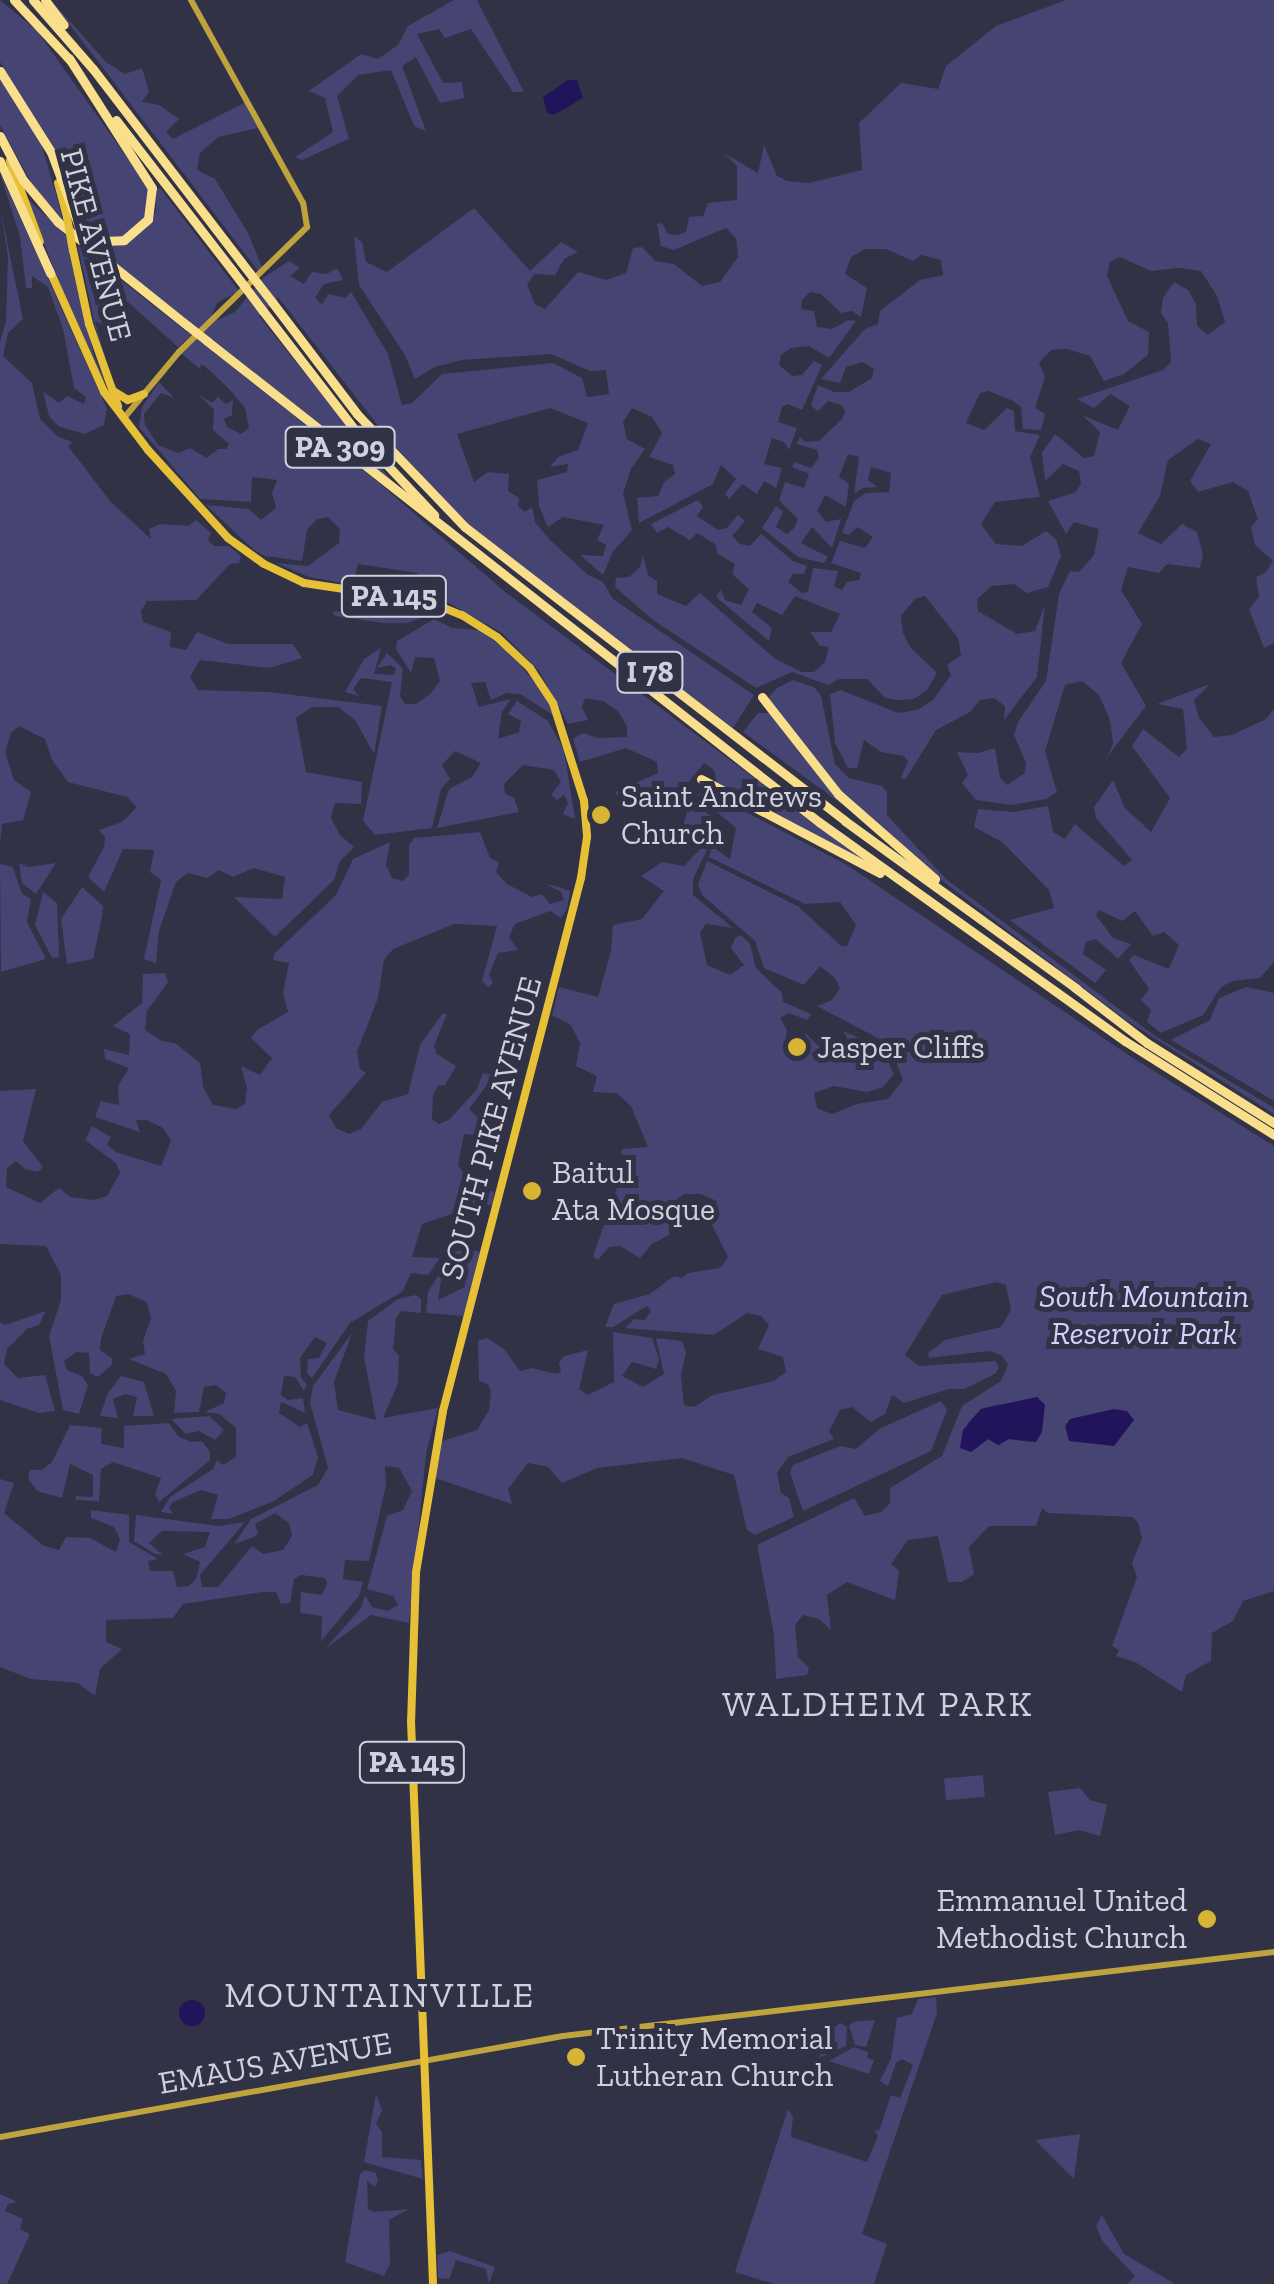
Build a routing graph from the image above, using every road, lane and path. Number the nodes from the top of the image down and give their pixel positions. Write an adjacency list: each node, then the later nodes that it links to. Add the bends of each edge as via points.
1 (14, 0): 5 (highway, I 78)
2 (33, 0): 6 (highway, I 78)
3 (45, 0): 6 (highway)
4 (191, 0): 14 (main road, via 303,203 307,227)
5 (69, 58): 8 (highway, via 150,182 151,213 130,237 101,240 78,227 51,152); 16 (highway, I 78, bridge, via 359,436)
6 (93, 69): 20 (highway, I 78, bridge, via 357,414 465,528 829,809)
7 (0, 71): 8 (highway, PA 145)
8 (11, 88): 13 (main road, PIKE AVENUE / PA 145, bridge, via 51,162)
9 (0, 136): 10 (highway, PA 309)
10 (5, 148): 12 (main road, PA 145); 16 (highway, PA 309, bridge, via 58,222)
11 (0, 161): 12 (highway)
12 (50, 273): 15 (main road, PIKE AVENUE / PA 145, via 92,370)
13 (111, 388): 14 (main road, via 128,400); 15 (main road, PIKE AVENUE / PA 145)
14 (144, 394): 15 (main road)
15 (123, 419): 19 (main road, PIKE AVENUE / PA 145, via 198,508 261,563 320,587 428,602 474,621 508,645 558,713 584,800)
16 (473, 553): 21 (highway, I 78, via 819,822)
17 (762, 697): 20 (highway, via 855,810)
18 (702, 779): 21 (highway, via 879,872)
19 (587, 836): 25 (main road, SOUTH PIKE AVENUE / PA 145, via 438,1431 422,1522 411,1649)
20 (1077, 989): 22 (highway, I 78)
21 (1053, 991): 23 (highway, I 78)
22 (1274, 1124)
23 (1274, 1135)
24 (1274, 1952): 25 (main road, EMAUS AVENUE, via 563,2036)
25 (424, 2061): 26 (main road, EMAUS AVENUE); 27 (main road, PA 145)
26 (0, 2137)
27 (432, 2284)

